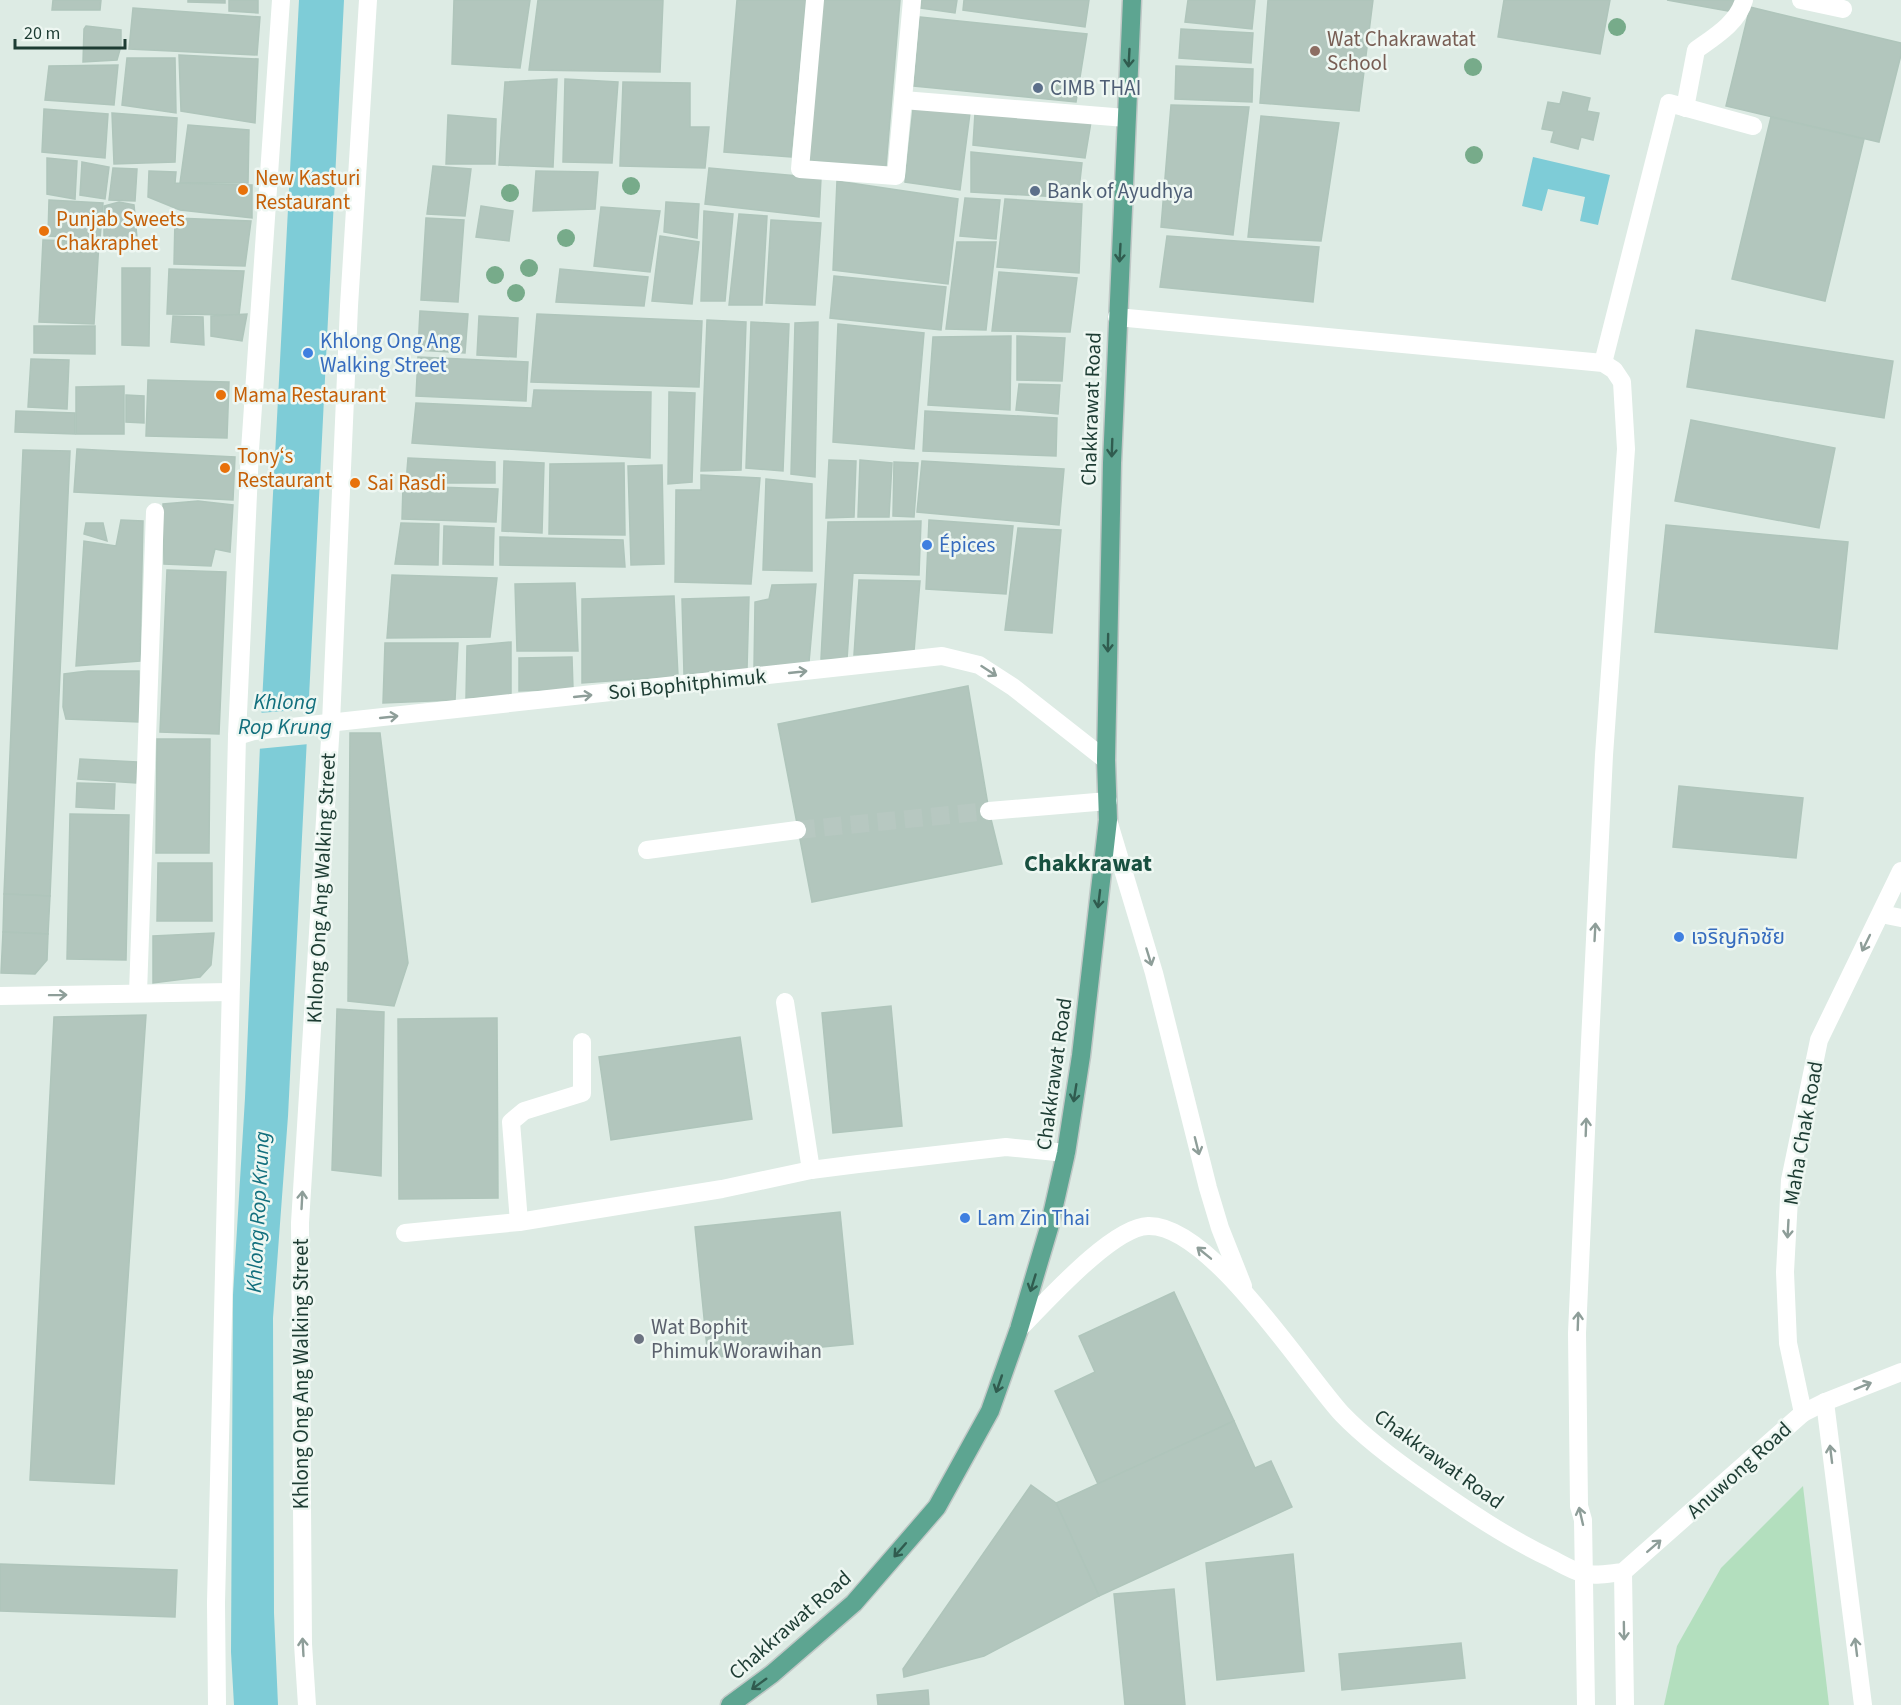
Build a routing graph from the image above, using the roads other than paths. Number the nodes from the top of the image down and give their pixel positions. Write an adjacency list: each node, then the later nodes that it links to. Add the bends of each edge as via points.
1 (281, 0): 17 (street, via 250,450)
2 (368, 0): 16 (street, Khlong Ong Ang Walking Street)
3 (815, 0): 9 (street, via 800,169 896,176)
4 (912, 0): 9 (street)
5 (1132, 0): 11 (main road, Chakkrawat Road, one-way to 11)
6 (1744, 0): 10 (street, via 1726,29 1696,50)
7 (1801, 0): 8 (street)
8 (1843, 9)
9 (903, 100): 11 (street)
10 (1685, 108): 12 (street); 14 (street, via 1669,103)
11 (1126, 118): 13 (main road, Chakkrawat Road, one-way to 13)
12 (1753, 126)
13 (1117, 316): 14 (street); 18 (main road, Chakkrawat Road, one-way to 18)
14 (1603, 363): 42 (street, one-way to 14, via 1579,1506 1577,1333 1604,755 1626,449 1622,382)
15 (155, 512): 28 (street)
16 (326, 724): 17 (street, Soi Bophitphimuk); 18 (street, Soi Bophitphimuk, one-way to 18, via 942,656 979,664); 44 (street, Khlong Ong Ang Walking Street, one-way to 16, via 303,1644 300,1223)
17 (246, 734): 27 (street)
18 (1106, 760): 19 (main road, Chakkrawat Road)
19 (1108, 801): 20 (street); 21 (main road, Chakkrawat Road)
20 (989, 812)
21 (1108, 820): 32 (main road, Chakkrawat Road, one-way to 32); 36 (street, Chakkrawat Road, one-way to 36, via 1154,973 1208,1188)
22 (797, 830): 23 (street)
23 (647, 850)
24 (1901, 871): 25 (street, Maha Chak Road)
25 (1881, 914): 26 (street); 40 (street, Maha Chak Road, one-way to 40, via 1819,1040 1790,1180 1785,1272 1788,1343)
26 (1901, 918)
27 (230, 992): 28 (street); 43 (street)
28 (138, 993): 29 (street, one-way to 28)
29 (0, 996)
30 (785, 1002): 33 (street)
31 (582, 1042): 34 (street, via 582,1093 524,1111 511,1122)
32 (1066, 1153): 33 (street, via 1006,1146); 37 (main road, Chakkrawat Road, one-way to 37, via 1049,1228)
33 (811, 1170): 34 (street, via 722,1190)
34 (519, 1222): 35 (street)
35 (405, 1233)
36 (1246, 1293): 37 (street, Chakkrawat Road, one-way to 37, via 1205,1253 1171,1230 1147,1226 1126,1233 1092,1257); 42 (street, Chakkrawat Road, via 1342,1414 1364,1435 1458,1504 1521,1544)
37 (1018, 1329): 45 (main road, Chakkrawat Road, one-way to 45, via 990,1411 937,1507 854,1604)
38 (1901, 1372): 39 (street, Anuwong Road, one-way to 38)
39 (1825, 1402): 40 (street, Anuwong Road); 48 (street, one-way to 39)
40 (1803, 1413): 41 (street, Anuwong Road, one-way to 40)
41 (1623, 1572): 42 (street); 47 (street, one-way to 47)
42 (1584, 1574): 46 (street)
43 (217, 1705)
44 (308, 1705)
45 (730, 1705)
46 (1586, 1705)
47 (1625, 1705)
48 (1863, 1705)

